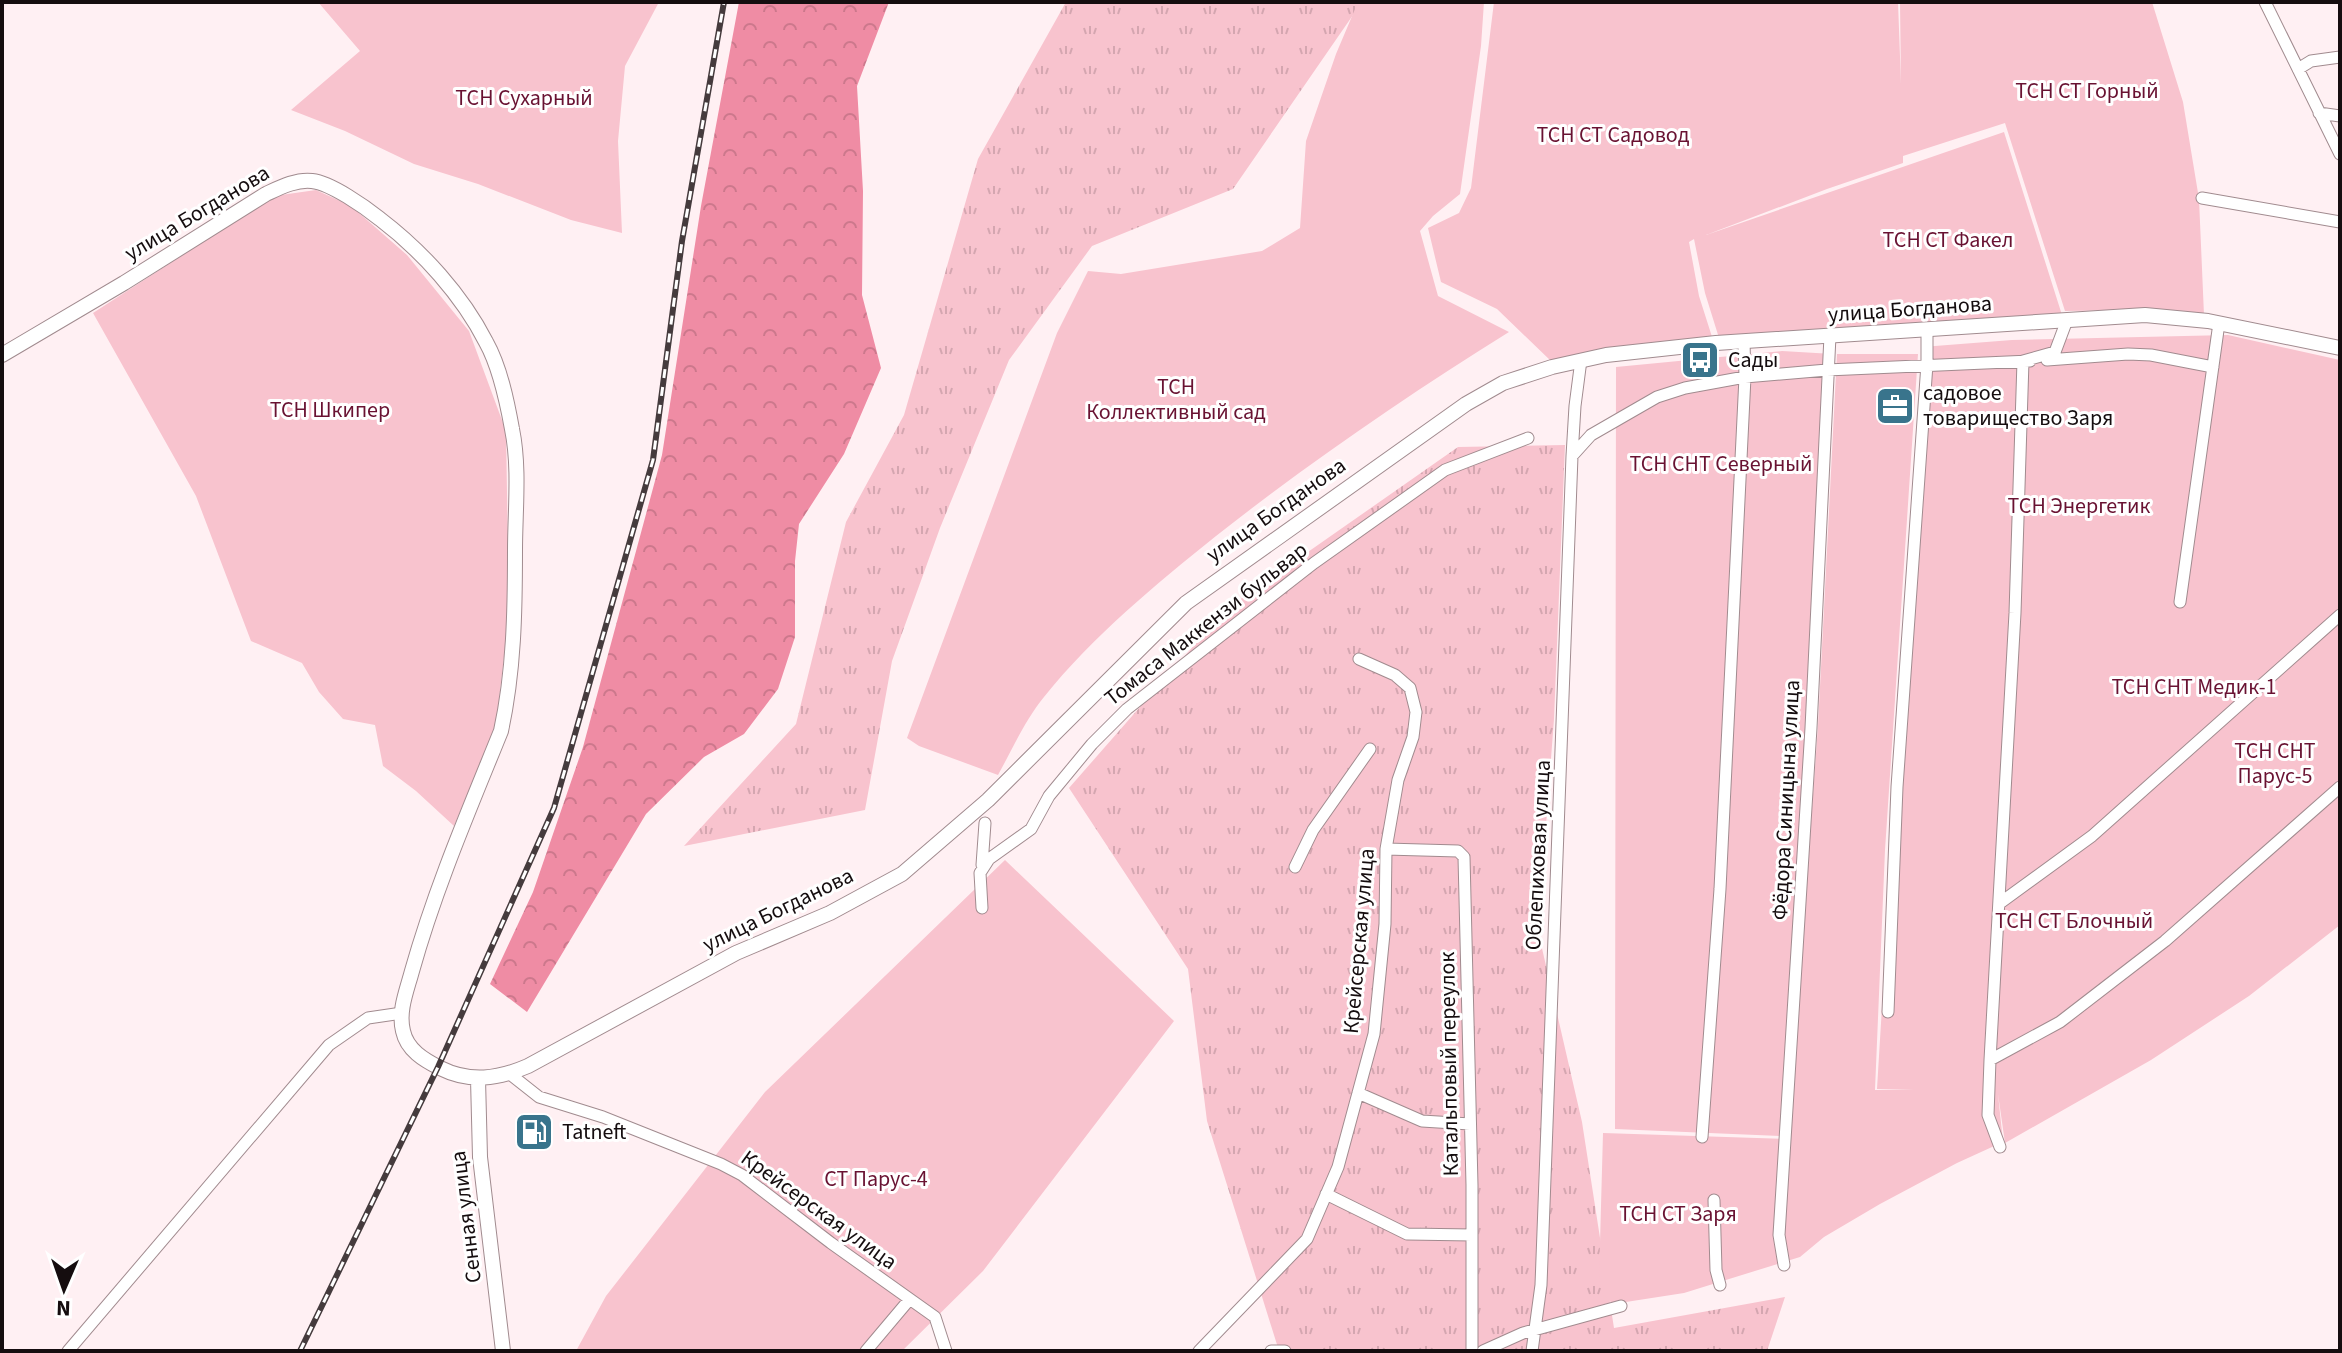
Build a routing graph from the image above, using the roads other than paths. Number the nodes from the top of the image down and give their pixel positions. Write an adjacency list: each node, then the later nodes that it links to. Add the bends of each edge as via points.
1 (2265, 2): 3 (street)
2 (2340, 57): 3 (street, via 2311,61)
3 (2298, 69): 4 (street)
4 (2319, 113): 5 (street); 6 (street)
5 (2340, 116)
6 (2340, 154)
7 (2202, 198): 8 (street)
8 (2340, 222)
9 (2067, 320): 10 (main road, улица Богданова, via 2145,315); 11 (main road, улица Богданова); 17 (street, via 2055,352)
10 (2219, 323): 14 (main road, улица Богданова); 19 (street)
11 (1927, 330): 12 (main road, улица Богданова); 18 (street)
12 (1830, 336): 13 (main road, улица Богданова); 20 (street, Фёдора Синицына улица)
13 (1744, 342): 16 (main road, улица Богданова); 21 (street)
14 (2340, 348)
15 (2, 355): 36 (main road, улица Богданова, via 266,194 312,181 357,201 394,229 448,286 482,334 513,431 515,610 508,695 501,731 421,937)
16 (1581, 360): 23 (street, Облепиховая улица); 38 (main road, улица Богданова, via 1503,383 1466,404 1211,583 1160,625 988,800 902,874 830,913 736,953)
17 (2023, 361): 18 (street); 19 (street, via 2128,354); 33 (street)
18 (1927, 364): 20 (street); 35 (street, via 1897,787)
19 (2213, 367): 24 (street)
20 (1827, 370): 21 (street); 47 (street, Фёдора Синицына улица, via 1779,1235)
21 (1745, 377): 23 (street, via 1657,397 1591,435); 42 (street)
22 (1528, 438): 32 (street, Томаса Маккензи бульвар, via 1445,470 1223,632 1127,709 1049,796 1031,829 989,859)
23 (1572, 456): 51 (street, Облепиховая улица)
24 (2180, 602)
25 (2340, 615): 33 (street, via 2092,836)
26 (1359, 659): 30 (street, Крейсерская улица, via 1410,688 1416,712)
27 (1370, 749): 31 (street, via 1313,830)
28 (2340, 787): 37 (street, via 2165,941 2060,1022)
29 (985, 823): 32 (street)
30 (1386, 849): 40 (street, Крейсерская улица, via 1375,1018); 41 (street, Катальповый переулок, via 1458,851 1464,857)
31 (1295, 867)
32 (980, 873): 34 (street)
33 (2000, 903): 37 (street)
34 (982, 908)
35 (1888, 1012)
36 (402, 1013): 39 (main road, улица Богданова, via 404,1036 414,1052 452,1074); 52 (street, via 368,1018 329,1045)
37 (1990, 1060): 43 (street, via 1988,1115)
38 (510, 1074): 39 (main road, улица Богданова); 49 (street, Крейсерская улица, via 539,1097 603,1117 742,1175)
39 (478, 1079): 53 (main road, Сенная улица, via 480,1157)
40 (1358, 1093): 41 (street, via 1422,1121); 44 (street, Крейсерская улица)
41 (1470, 1124): 46 (street, Катальповый переулок)
42 (1702, 1137)
43 (2000, 1147)
44 (1326, 1194): 46 (street, via 1407,1234); 56 (street, Крейсерская улица, via 1307,1239)
45 (1714, 1200): 48 (street)
46 (1472, 1235): 59 (street, Катальповый переулок)
47 (1784, 1265)
48 (1720, 1285)
49 (909, 1300): 54 (street); 55 (street, Крейсерская улица, via 935,1317)
50 (1621, 1306): 51 (street)
51 (1537, 1329): 60 (street); 61 (street, Облепиховая улица)
52 (68, 1351)
53 (503, 1351)
54 (866, 1351)
55 (946, 1351)
56 (1199, 1351)
57 (1271, 1351): 58 (street)
58 (1285, 1351)
59 (1472, 1351)
60 (1483, 1351)
61 (1532, 1351)

